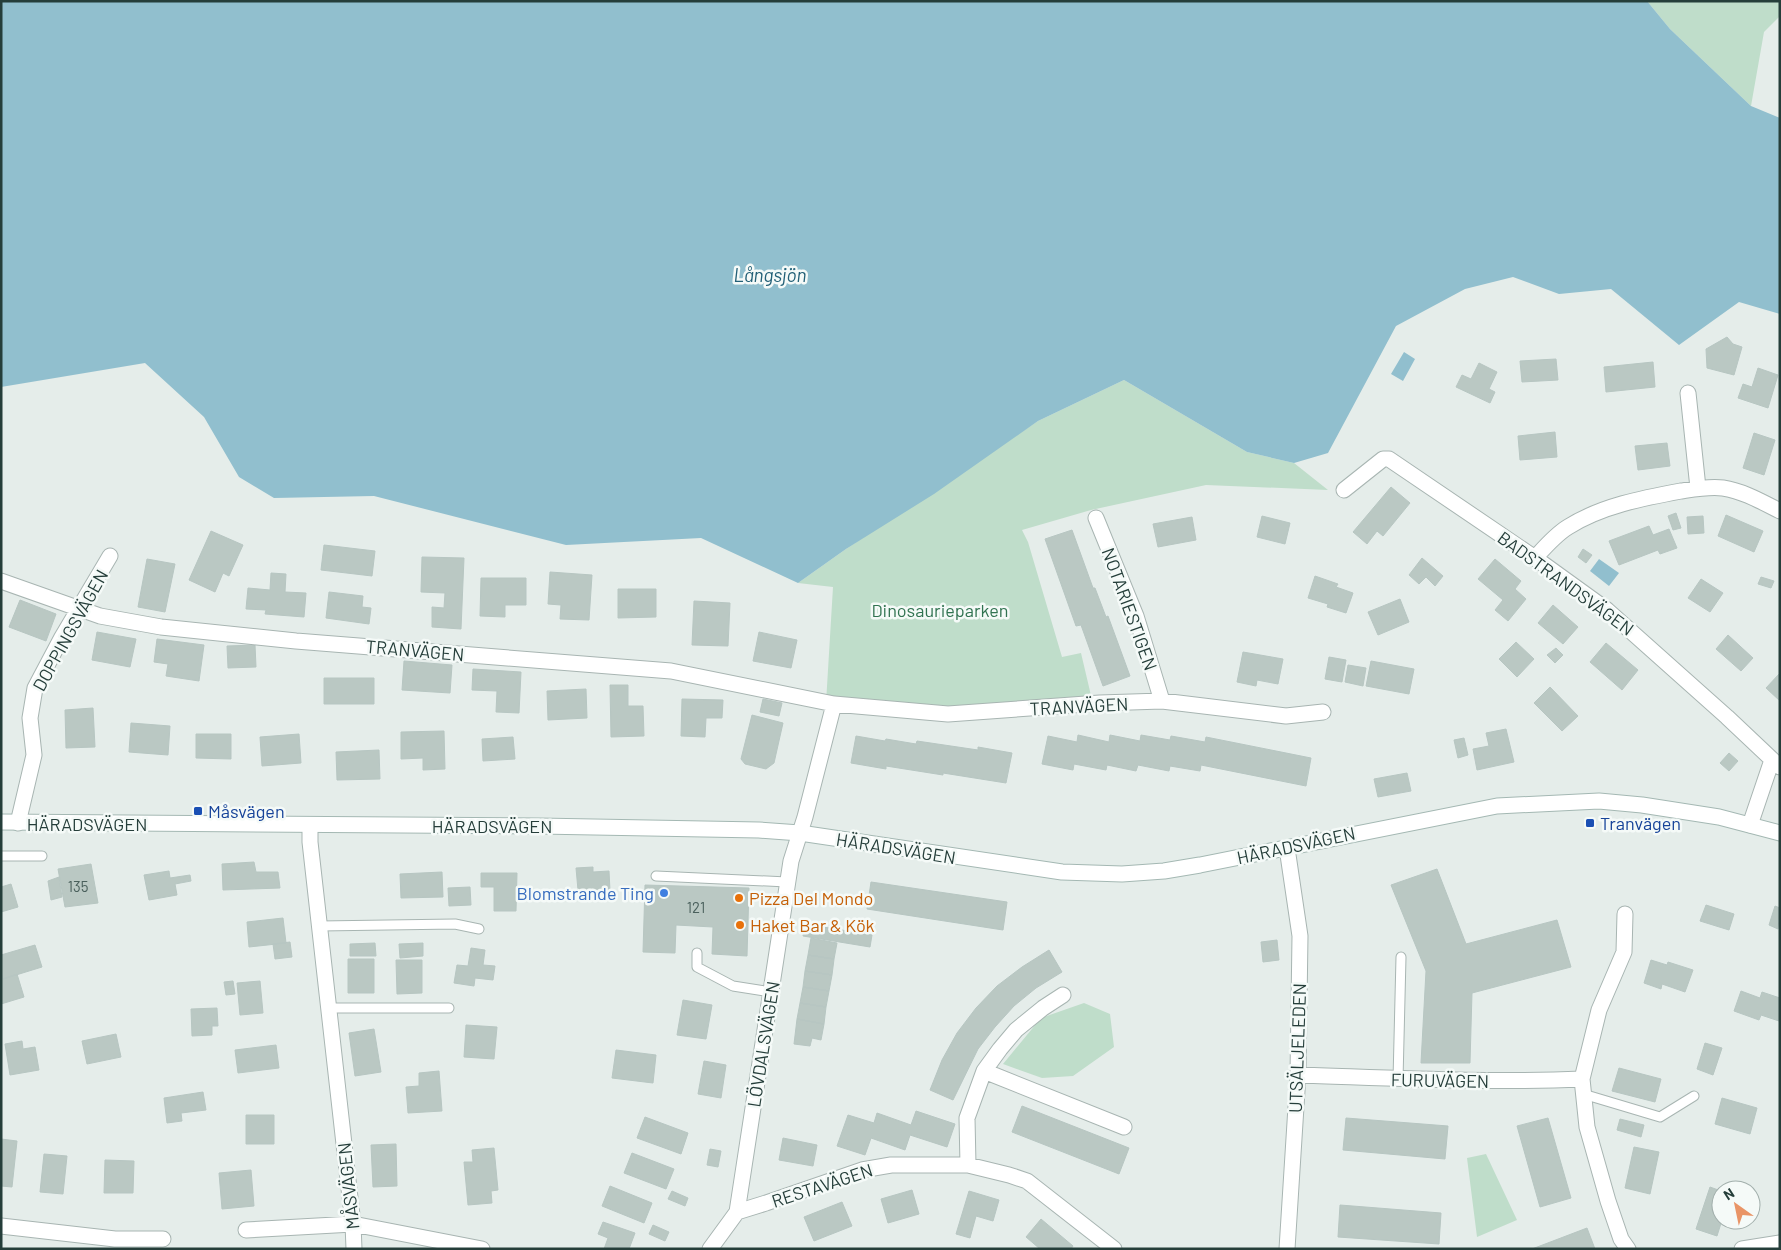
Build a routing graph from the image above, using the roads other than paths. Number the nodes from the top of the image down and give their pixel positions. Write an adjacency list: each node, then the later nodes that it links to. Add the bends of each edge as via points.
1 (1688, 393): 2 (street)
2 (1698, 488): 4 (street, via 1722,488 1741,493); 7 (street, via 1615,506 1587,517 1556,535)
3 (1344, 490): 7 (street, BADSTRANDSVÄGEN, via 1383,459 1389,459)
4 (1780, 510)
5 (1096, 518): 10 (street, NOTARIESTIGEN, via 1136,616)
6 (110, 556): 9 (street, DOPPINGSVÄGEN)
7 (1535, 558): 13 (street, BADSTRANDSVÄGEN, via 1607,610)
8 (1, 581): 9 (street, TRANVÄGEN)
9 (78, 610): 11 (street, TRANVÄGEN, via 160,627 296,641 671,671); 15 (street, DOPPINGSVÄGEN, via 35,688 30,718 34,755)
10 (1162, 701): 11 (street, TRANVÄGEN, via 948,714); 12 (street, TRANVÄGEN, via 1286,716)
11 (834, 704): 18 (street)
12 (1323, 712)
13 (1776, 763): 17 (street, BADSTRANDSVÄGEN)
14 (1, 822): 15 (street, HÄRADSVÄGEN)
15 (18, 823): 16 (street, HÄRADSVÄGEN)
16 (310, 825): 18 (street, HÄRADSVÄGEN, via 700,828); 26 (street, MÅSVÄGEN)
17 (1750, 825): 19 (street, HÄRADSVÄGEN); 20 (street, HÄRADSVÄGEN, via 1719,817 1599,801 1506,805)
18 (800, 833): 20 (street, HÄRADSVÄGEN, via 1027,868 1098,875 1164,871); 24 (street, LÖVDALSVÄGEN)
19 (1780, 833)
20 (1287, 848): 35 (street, UTSÄLJELEDEN, via 1300,936)
21 (1, 856): 22 (lane)
22 (42, 856)
23 (656, 876): 24 (lane)
24 (787, 882): 30 (street, LÖVDALSVÄGEN)
25 (1625, 914): 37 (street, via 1624,952 1599,1010)
26 (320, 926): 27 (lane, via 455,924); 32 (street, MÅSVÄGEN)
27 (480, 929)
28 (697, 953): 30 (lane, via 697,967 715,977 733,986)
29 (1401, 957): 36 (lane)
30 (771, 992): 41 (street, LÖVDALSVÄGEN)
31 (1063, 995): 34 (street, via 1016,1030)
32 (329, 1008): 33 (lane); 42 (street, MÅSVÄGEN)
33 (449, 1008)
34 (984, 1071): 39 (street); 40 (street, via 968,1118)
35 (1298, 1075): 36 (street, FURUVÄGEN); 52 (street, UTSÄLJELEDEN)
36 (1398, 1080): 37 (street, FURUVÄGEN, via 1537,1081)
37 (1582, 1087): 38 (lane, via 1660,1117); 53 (street, via 1587,1127 1608,1201 1621,1239)
38 (1694, 1096)
39 (1124, 1127)
40 (968, 1165): 41 (street, RESTAVÄGEN, via 891,1164 862,1170); 51 (street, RESTAVÄGEN, via 1027,1182)
41 (737, 1212): 50 (street, LÖVDALSVÄGEN)
42 (353, 1224): 44 (street); 48 (street, MÅSVÄGEN); 49 (street)
43 (1, 1226): 47 (street)
44 (246, 1230)
45 (163, 1239): 47 (street)
46 (1780, 1243): 54 (street)
47 (115, 1244)
48 (354, 1249)
49 (482, 1249)
50 (710, 1249)
51 (1114, 1249)
52 (1287, 1249)
53 (1628, 1249)
54 (1742, 1249)

